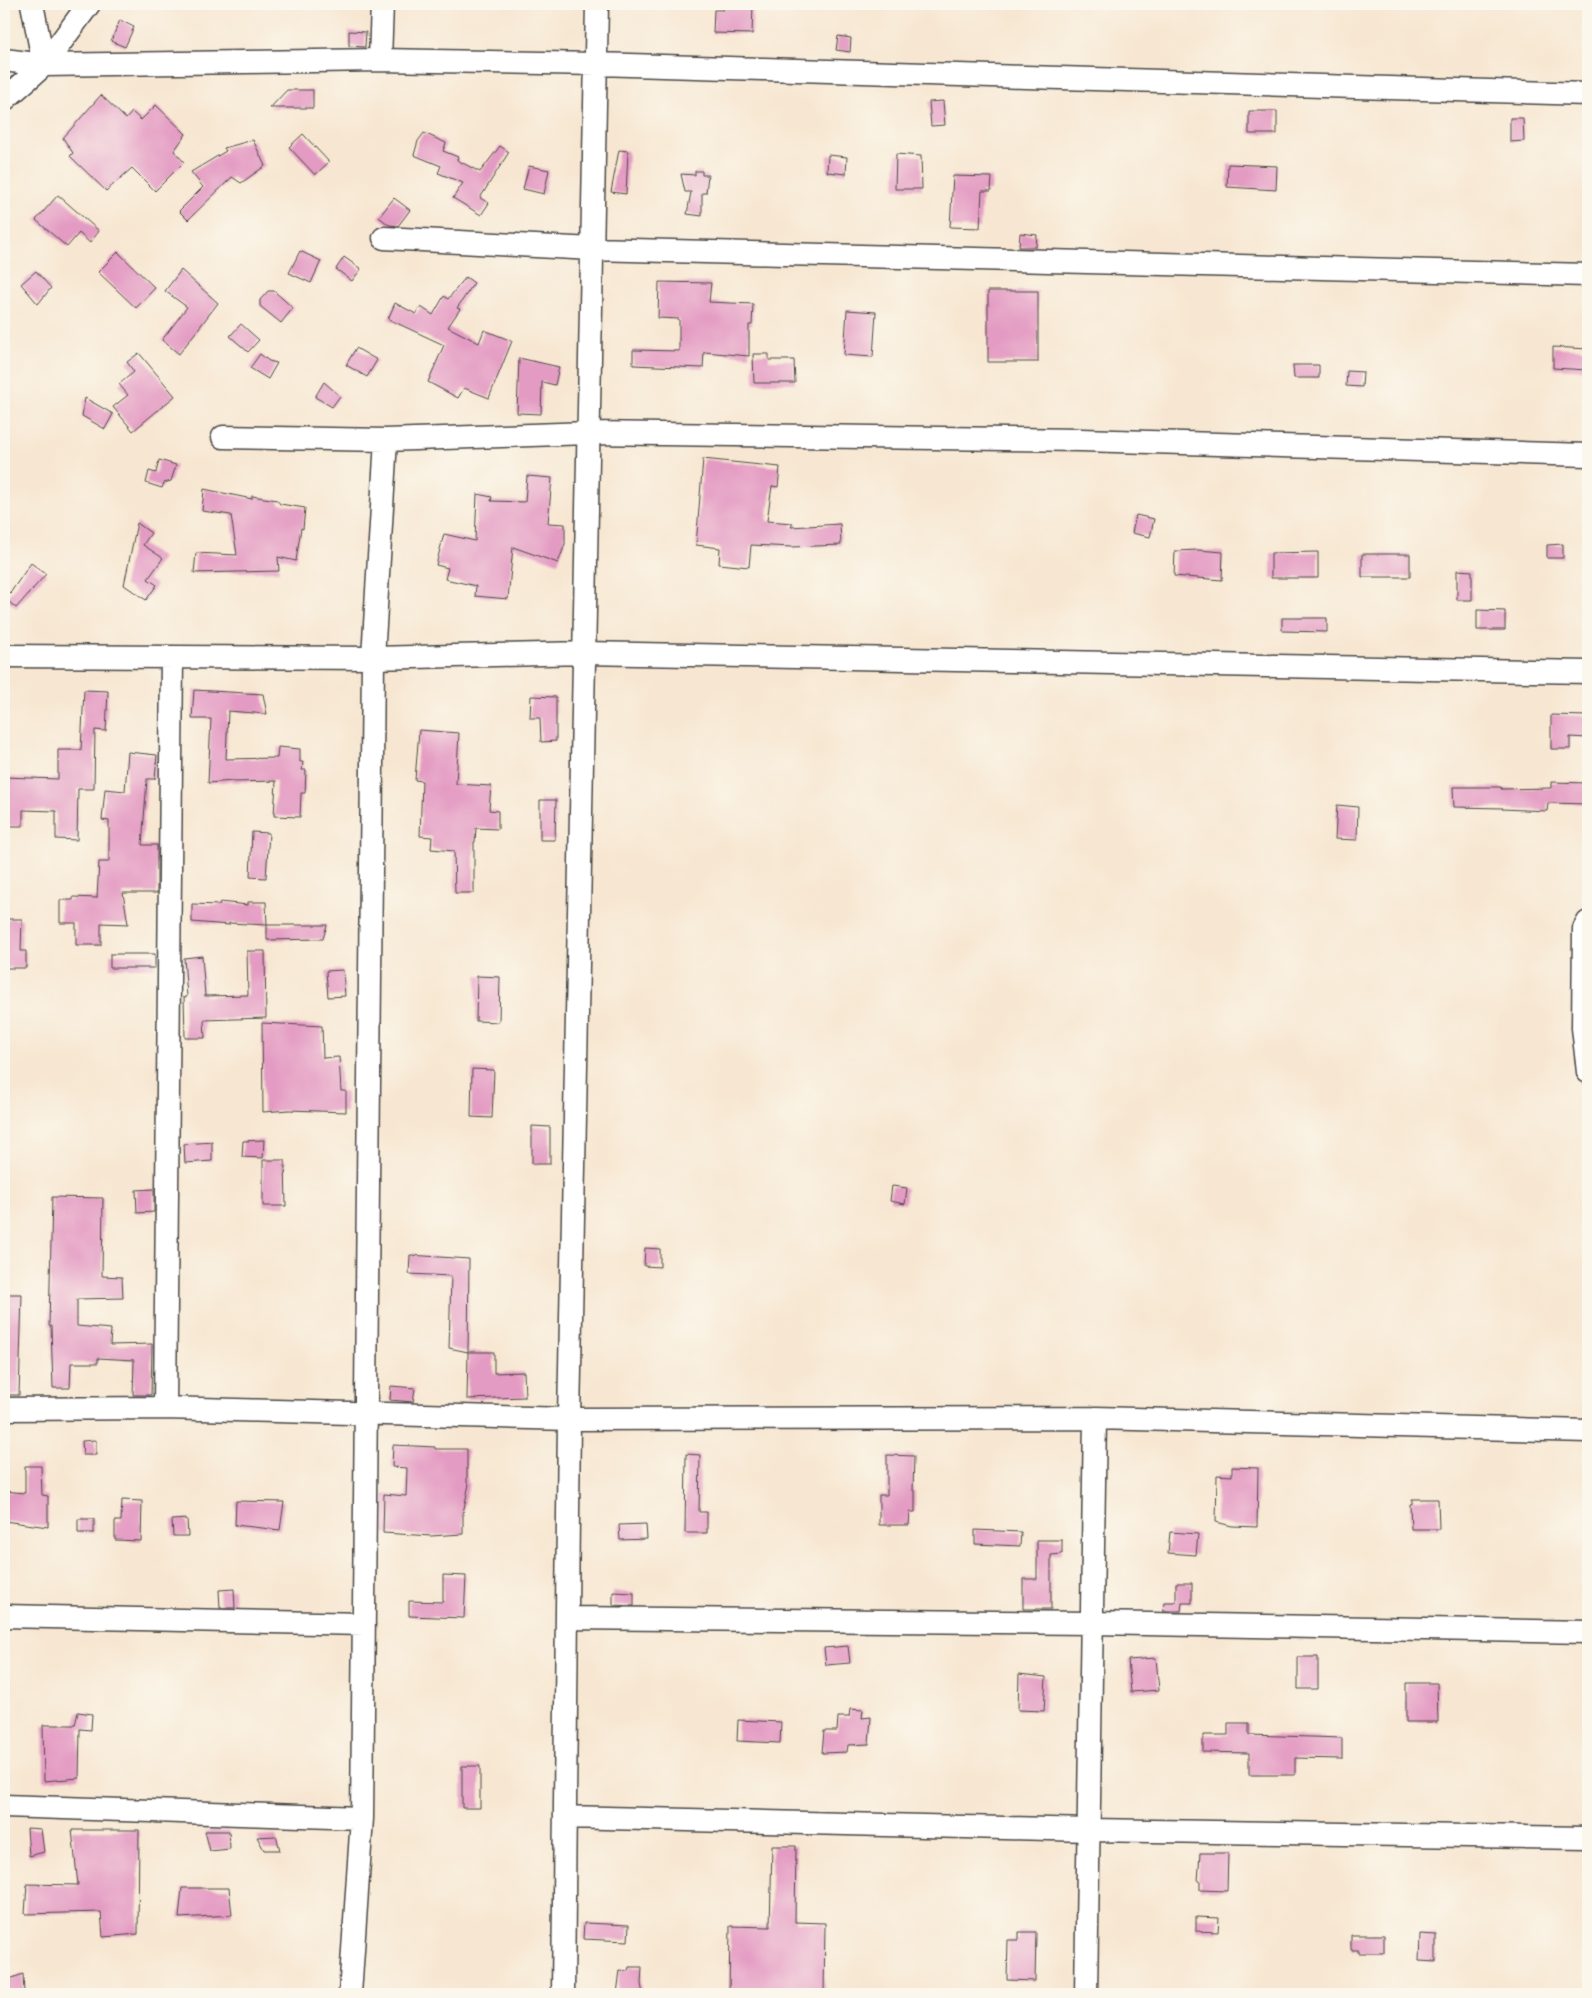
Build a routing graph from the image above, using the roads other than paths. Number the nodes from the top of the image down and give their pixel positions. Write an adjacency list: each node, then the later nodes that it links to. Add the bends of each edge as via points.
1 (32, 4): 8 (street)
2 (89, 4): 8 (street)
3 (382, 4): 6 (street)
4 (597, 4): 7 (street)
5 (4, 60): 8 (street)
6 (380, 60): 7 (street); 8 (street)
7 (597, 64): 9 (street); 12 (street)
8 (44, 65): 10 (street)
9 (1588, 94)
10 (4, 100)
11 (384, 238): 12 (street)
12 (593, 249): 13 (street); 14 (street)
13 (1588, 275)
14 (589, 433): 16 (street); 17 (street, via 1081,440); 18 (street)
15 (223, 437): 16 (street)
16 (386, 440): 21 (street)
17 (1588, 455)
18 (584, 653): 21 (street); 22 (street); 30 (street)
19 (4, 656): 20 (street)
20 (172, 657): 21 (street); 26 (street)
21 (373, 658): 28 (street)
22 (1588, 672)
23 (1588, 922): 24 (street, via 1584,929)
24 (1586, 1028): 25 (street)
25 (1588, 1072)
26 (165, 1408): 27 (street); 28 (street)
27 (4, 1409)
28 (365, 1414): 30 (street); 35 (street)
29 (1096, 1418): 30 (street); 31 (street); 34 (street)
30 (569, 1419): 33 (street)
31 (1588, 1431)
32 (4, 1616): 35 (street)
33 (567, 1618): 34 (street); 38 (street)
34 (1092, 1622): 36 (street); 40 (street)
35 (364, 1624): 39 (street)
36 (1588, 1632)
37 (4, 1806): 39 (street)
38 (565, 1817): 40 (street); 43 (street)
39 (362, 1818): 42 (street)
40 (1089, 1830): 41 (street); 44 (street)
41 (1588, 1838)
42 (350, 1994)
43 (563, 1994)
44 (1086, 1994)

